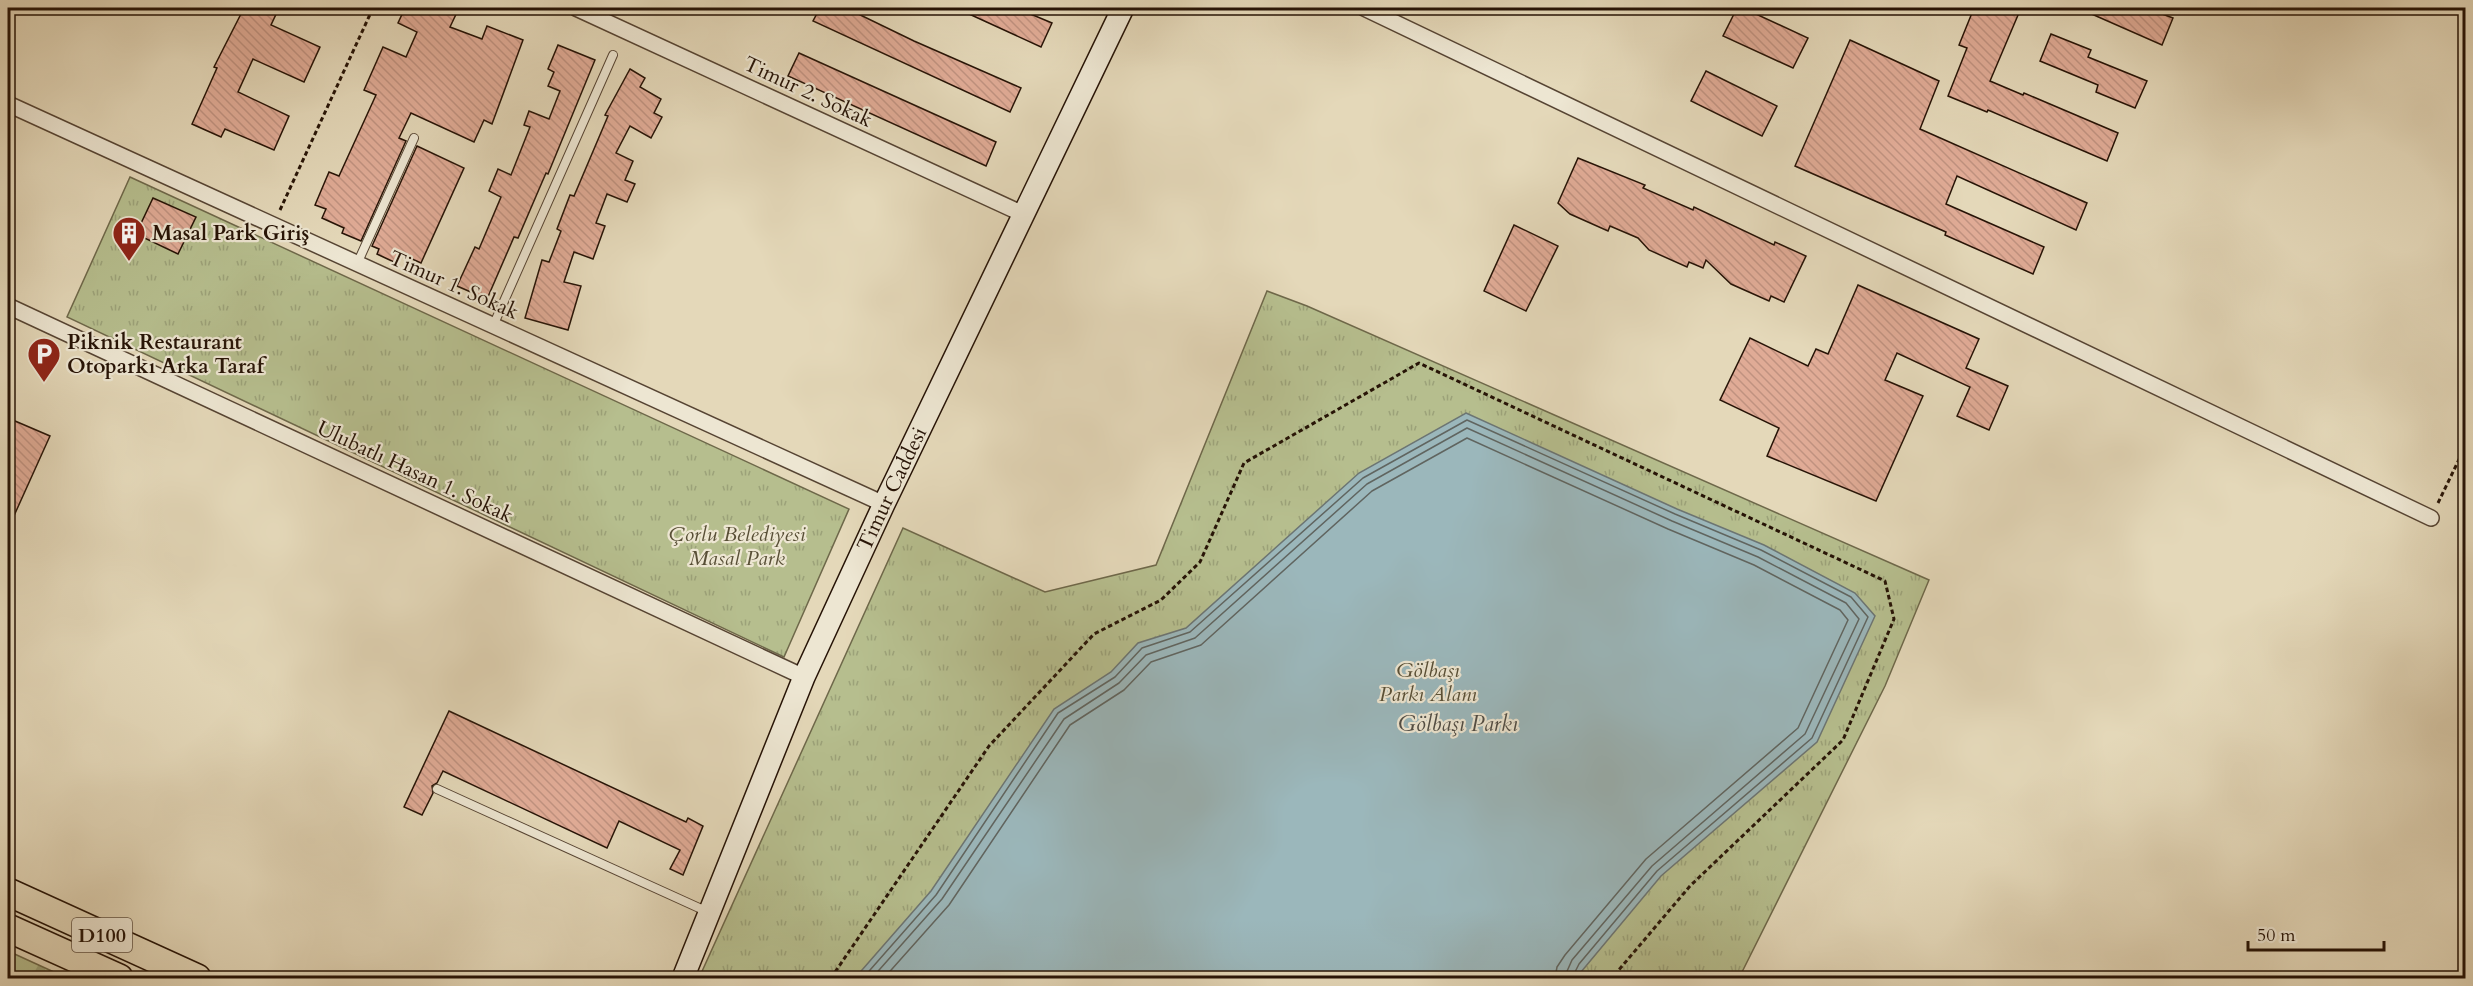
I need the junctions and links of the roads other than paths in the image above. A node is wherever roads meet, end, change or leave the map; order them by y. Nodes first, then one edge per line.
1 (576, 8) edge
2 (1123, 8) edge
3 (1364, 8) edge
4 (613, 55) dead end
5 (8, 104) edge
6 (414, 138) dead end
7 (1023, 214) junction
8 (357, 264) junction
9 (8, 306) edge
10 (493, 326) junction
11 (884, 504) junction
12 (2431, 518) road end
13 (804, 677) junction
14 (437, 789) dead end
15 (8, 892) edge
16 (710, 912) junction
17 (8, 928) edge
18 (119, 978) edge
19 (197, 978) edge
20 (683, 978) edge

1 - 7 street, Timur 2. Sokak
2 - 7 street, Timur Caddesi
3 - 12 street
4 - 10 lane
5 - 8 street, Timur 1. Sokak
6 - 8 lane
7 - 11 street, Timur Caddesi
8 - 10 street, Timur 1. Sokak
9 - 13 street, Ulubatlı Hasan 1. Sokak
10 - 11 street, Timur 1. Sokak
11 - 13 street, Timur Caddesi
13 - 16 street, Timur Caddesi
14 - 16 lane
15 - 19 highway, D100
16 - 20 street, Timur Caddesi
17 - 18 highway, D100

